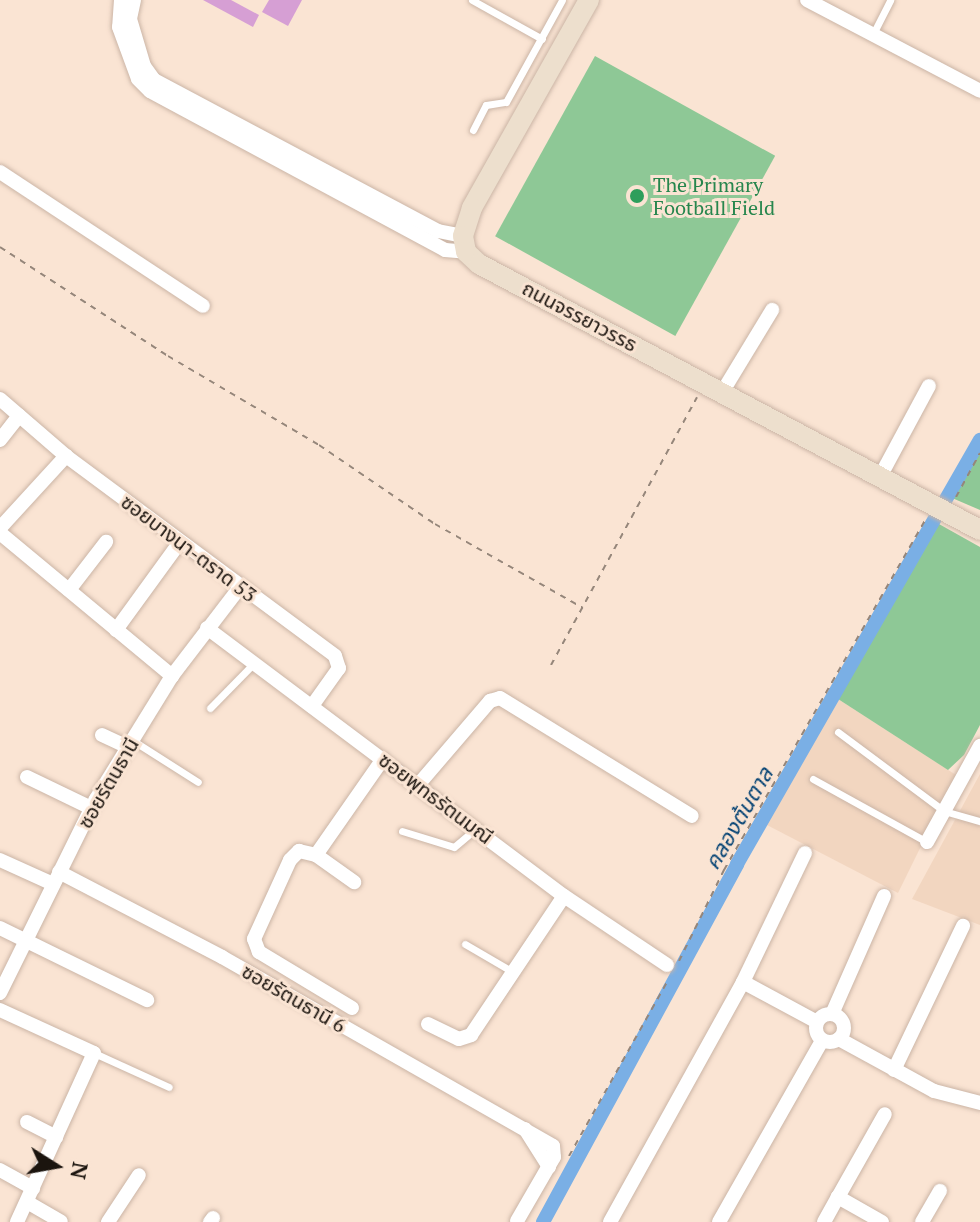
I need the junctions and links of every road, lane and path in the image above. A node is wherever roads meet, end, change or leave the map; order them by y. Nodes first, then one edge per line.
1 (121, 0) edge
2 (134, 0) edge
3 (472, 0) edge
4 (562, 0) edge
5 (589, 0) edge
6 (807, 0) edge
7 (890, 0) edge
8 (873, 34) junction
9 (542, 39) junction
10 (980, 91) edge
11 (473, 130) dead end
12 (273, 151) junction
13 (0, 172) edge
14 (465, 244) junction
15 (0, 247) edge
16 (203, 306) dead end
17 (772, 310) dead end
18 (714, 386) junction
19 (929, 386) dead end
20 (0, 399) edge
21 (19, 416) junction
22 (0, 440) edge
23 (980, 453) edge
24 (66, 456) junction
25 (881, 475) junction
26 (941, 509) junction
27 (980, 530) edge
28 (0, 531) edge
29 (106, 542) dead end
30 (180, 542) junction
31 (240, 587) junction
32 (69, 590) junction
33 (583, 608) junction
34 (207, 628) junction
35 (116, 630) junction
36 (254, 663) junction
37 (551, 665) dead end
38 (172, 676) junction
39 (312, 706) junction
40 (210, 708) dead end
41 (838, 732) dead end
42 (102, 735) dead end
43 (130, 744) junction
44 (980, 746) edge
45 (383, 759) junction
46 (27, 777) dead end
47 (813, 779) dead end
48 (198, 782) dead end
49 (418, 785) junction
50 (91, 808) junction
51 (944, 811) junction
52 (692, 816) dead end
53 (980, 821) edge
54 (476, 828) junction
55 (402, 831) dead end
56 (927, 842) joint
57 (805, 853) dead end
58 (316, 855) junction
59 (0, 860) edge
60 (56, 878) junction
61 (354, 882) dead end
62 (564, 896) junction
63 (884, 896) dead end
64 (963, 926) dead end
65 (0, 928) edge
66 (26, 940) junction
67 (465, 944) dead end
68 (667, 965) dead end
69 (513, 972) junction
70 (743, 982) junction
71 (0, 993) edge
72 (147, 1000) dead end
73 (352, 1008) dead end
74 (0, 1010) edge
75 (832, 1014) junction
76 (817, 1022) junction
77 (428, 1024) dead end
78 (839, 1039) junction
79 (822, 1041) junction
80 (94, 1053) junction
81 (894, 1070) junction
82 (169, 1087) dead end
83 (980, 1103) edge
84 (885, 1114) dead end
85 (27, 1122) dead end
86 (56, 1137) junction
87 (555, 1168) junction
88 (0, 1170) edge
89 (139, 1175) dead end
90 (33, 1188) junction
91 (940, 1191) dead end
92 (838, 1197) junction
93 (27, 1202) junction
94 (517, 1221) edge
95 (17, 1222) edge
96 (61, 1222) edge
97 (108, 1222) edge
98 (610, 1222) edge
99 (719, 1222) edge
100 (824, 1222) edge
101 (882, 1222) edge
102 (922, 1222) edge

1 - 12 street
2 - 12 street
3 - 9 lane
4 - 9 lane
5 - 14 main road
6 - 8 street
7 - 8 lane
8 - 10 street
9 - 11 lane
12 - 14 street
13 - 16 street
14 - 18 main road, ถนนจรรยาวรรธ
15 - 33 path
17 - 18 street
18 - 25 main road, ถนนจรรยาวรรธ
18 - 33 path
19 - 25 street
20 - 21 street, ซอยบางนา-ตราด 53
21 - 22 street
21 - 24 street, ซอยบางนา-ตราด 53
23 - 26 path
24 - 28 street
24 - 30 street, ซอยบางนา-ตราด 53
25 - 26 main road, ถนนจรรยาวรรธ
26 - 27 main road, ถนนจรรยาวรรธ
26 - 87 path
28 - 32 street
29 - 32 street
30 - 31 street, ซอยบางนา-ตราด 53
30 - 35 street
31 - 34 street, ซอยรัตนธานี
31 - 39 street, ซอยบางนา-ตราด 53
32 - 35 street
33 - 37 path
34 - 36 street, ซอยพุทธรัตนมณี
34 - 38 street, ซอยรัตนธานี
35 - 38 street
36 - 39 street, ซอยพุทธรัตนมณี
36 - 40 lane
38 - 43 street, ซอยรัตนธานี
39 - 45 street, ซอยพุทธรัตนมณี
41 - 51 lane
42 - 43 street
43 - 48 lane
43 - 50 street, ซอยรัตนธานี
44 - 51 street
45 - 49 street, ซอยพุทธรัตนมณี
45 - 58 street
46 - 50 street
47 - 56 lane
49 - 52 street
49 - 54 street, ซอยพุทธรัตนมณี
50 - 60 street, ซอยรัตนธานี
51 - 53 lane
51 - 56 street
54 - 55 lane
54 - 62 street, ซอยพุทธรัตนมณี
57 - 70 street
58 - 61 street
58 - 73 street
59 - 60 street, ซอยรัตนธานี 6
60 - 66 street, ซอยรัตนธานี
60 - 87 street, ซอยรัตนธานี 6
62 - 68 street, ซอยพุทธรัตนมณี
62 - 69 street
63 - 75 street
64 - 81 street
65 - 66 street
66 - 71 street, ซอยรัตนธานี
66 - 72 street
67 - 69 lane
69 - 77 street
70 - 76 street
70 - 98 street
74 - 80 street
75 - 76 street
75 - 78 street
76 - 79 street
78 - 79 street
78 - 81 street
79 - 99 street
80 - 82 lane
80 - 86 street
81 - 83 street
84 - 92 street
85 - 86 street
86 - 90 street
87 - 94 street
88 - 90 street
89 - 97 street
90 - 93 street
91 - 102 street
92 - 100 street
92 - 101 street
93 - 95 street
93 - 96 street

